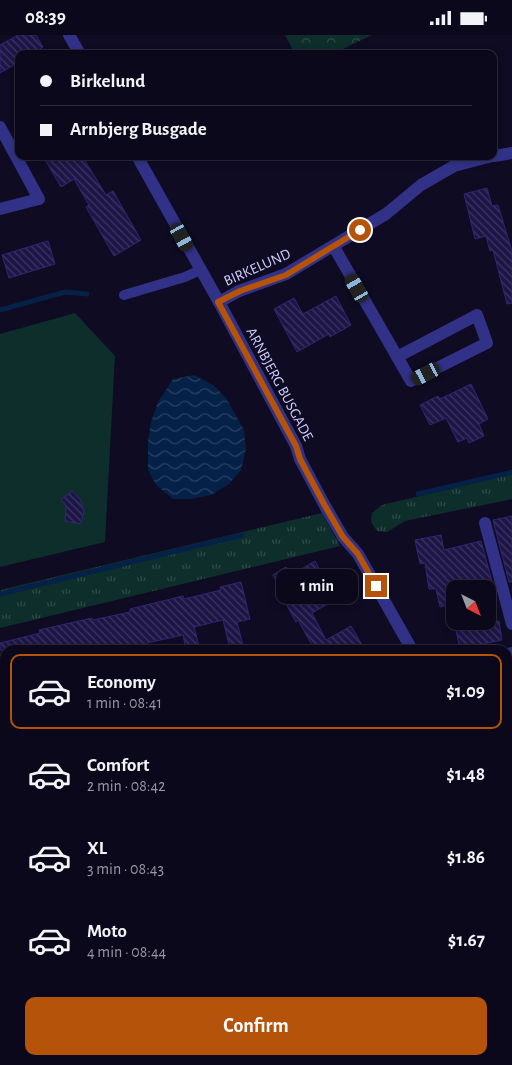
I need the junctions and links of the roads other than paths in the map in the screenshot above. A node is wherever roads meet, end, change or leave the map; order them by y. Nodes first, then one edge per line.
1 (70, 35) edge
2 (78, 50) edge
3 (0, 127) edge
4 (512, 153) edge
5 (15, 154) edge
6 (497, 155) edge
7 (18, 160) edge
8 (139, 160) edge
9 (477, 160) edge
10 (0, 209) edge
11 (334, 247) junction
12 (200, 270) junction
13 (124, 295) dead end
14 (218, 302) junction
15 (397, 357) junction
16 (485, 523) dead end
17 (512, 624) edge
18 (409, 645) edge

1 - 2 street
3 - 5 street
4 - 6 street, BIRKELUND
7 - 10 street
8 - 12 street, ARNBJERG BUSGADE
9 - 11 street, BIRKELUND
11 - 14 street, BIRKELUND
11 - 15 street
12 - 13 lane
12 - 14 street, ARNBJERG BUSGADE
14 - 18 street, ARNBJERG BUSGADE
15 - 15 street
16 - 17 street

